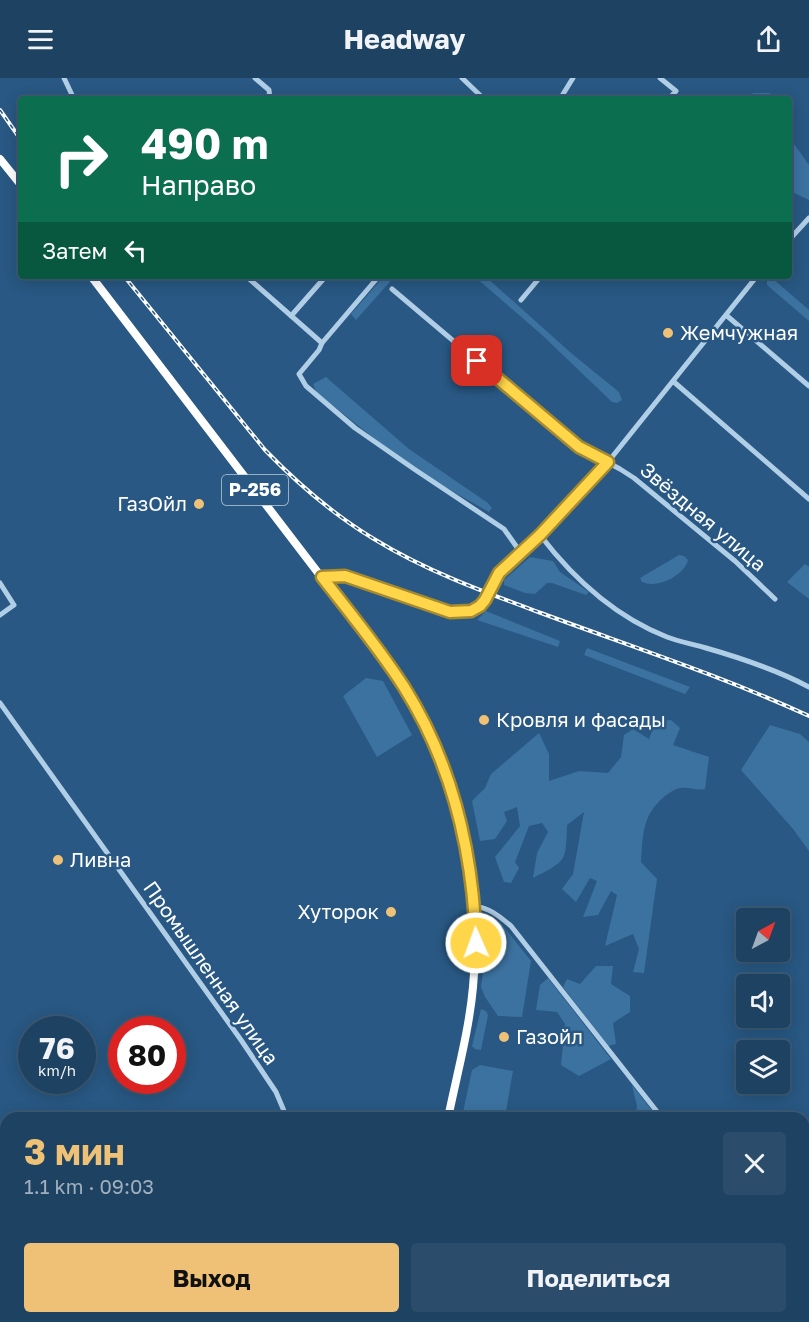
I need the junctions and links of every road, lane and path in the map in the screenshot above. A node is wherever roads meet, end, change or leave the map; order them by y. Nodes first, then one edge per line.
1 (64, 78) edge
2 (255, 78) edge
3 (462, 78) edge
4 (573, 78) edge
5 (660, 78) edge
6 (73, 96) edge
7 (270, 96) edge
8 (481, 96) edge
9 (562, 96) edge
10 (672, 96) edge
11 (0, 159) edge
12 (18, 181) edge
13 (809, 218) edge
14 (792, 237) edge
15 (93, 279) edge
16 (249, 279) edge
17 (323, 279) edge
18 (376, 279) edge
19 (538, 279) edge
20 (753, 279) edge
21 (392, 289) dead end
22 (521, 300) dead end
23 (726, 315) junction
24 (291, 316) junction
25 (322, 343) junction
26 (674, 382) junction
27 (809, 386) edge
28 (608, 462) junction
29 (809, 499) edge
30 (540, 535) junction
31 (521, 553) junction
32 (322, 577) junction
33 (0, 583) edge
34 (775, 599) dead end
35 (0, 615) edge
36 (809, 687) edge
37 (0, 703) edge
38 (474, 906) junction
39 (284, 1112) edge
40 (449, 1112) edge
41 (657, 1112) edge

1 - 6 street
2 - 7 street
3 - 8 street
4 - 9 street
5 - 10 street
11 - 12 highway
13 - 14 street
15 - 32 highway, Р-256
16 - 24 street
17 - 24 street
18 - 25 street
19 - 22 street
20 - 23 street
21 - 28 street, Звёздная улица
23 - 26 street
23 - 27 street
24 - 25 street
25 - 31 street
26 - 28 street
26 - 29 street
28 - 30 street
28 - 34 street, Звёздная улица
30 - 31 street
30 - 36 street
31 - 32 street
32 - 38 highway, Р-256
33 - 35 street
37 - 39 street, Промышленная улица
38 - 40 highway, Р-256
38 - 41 street

